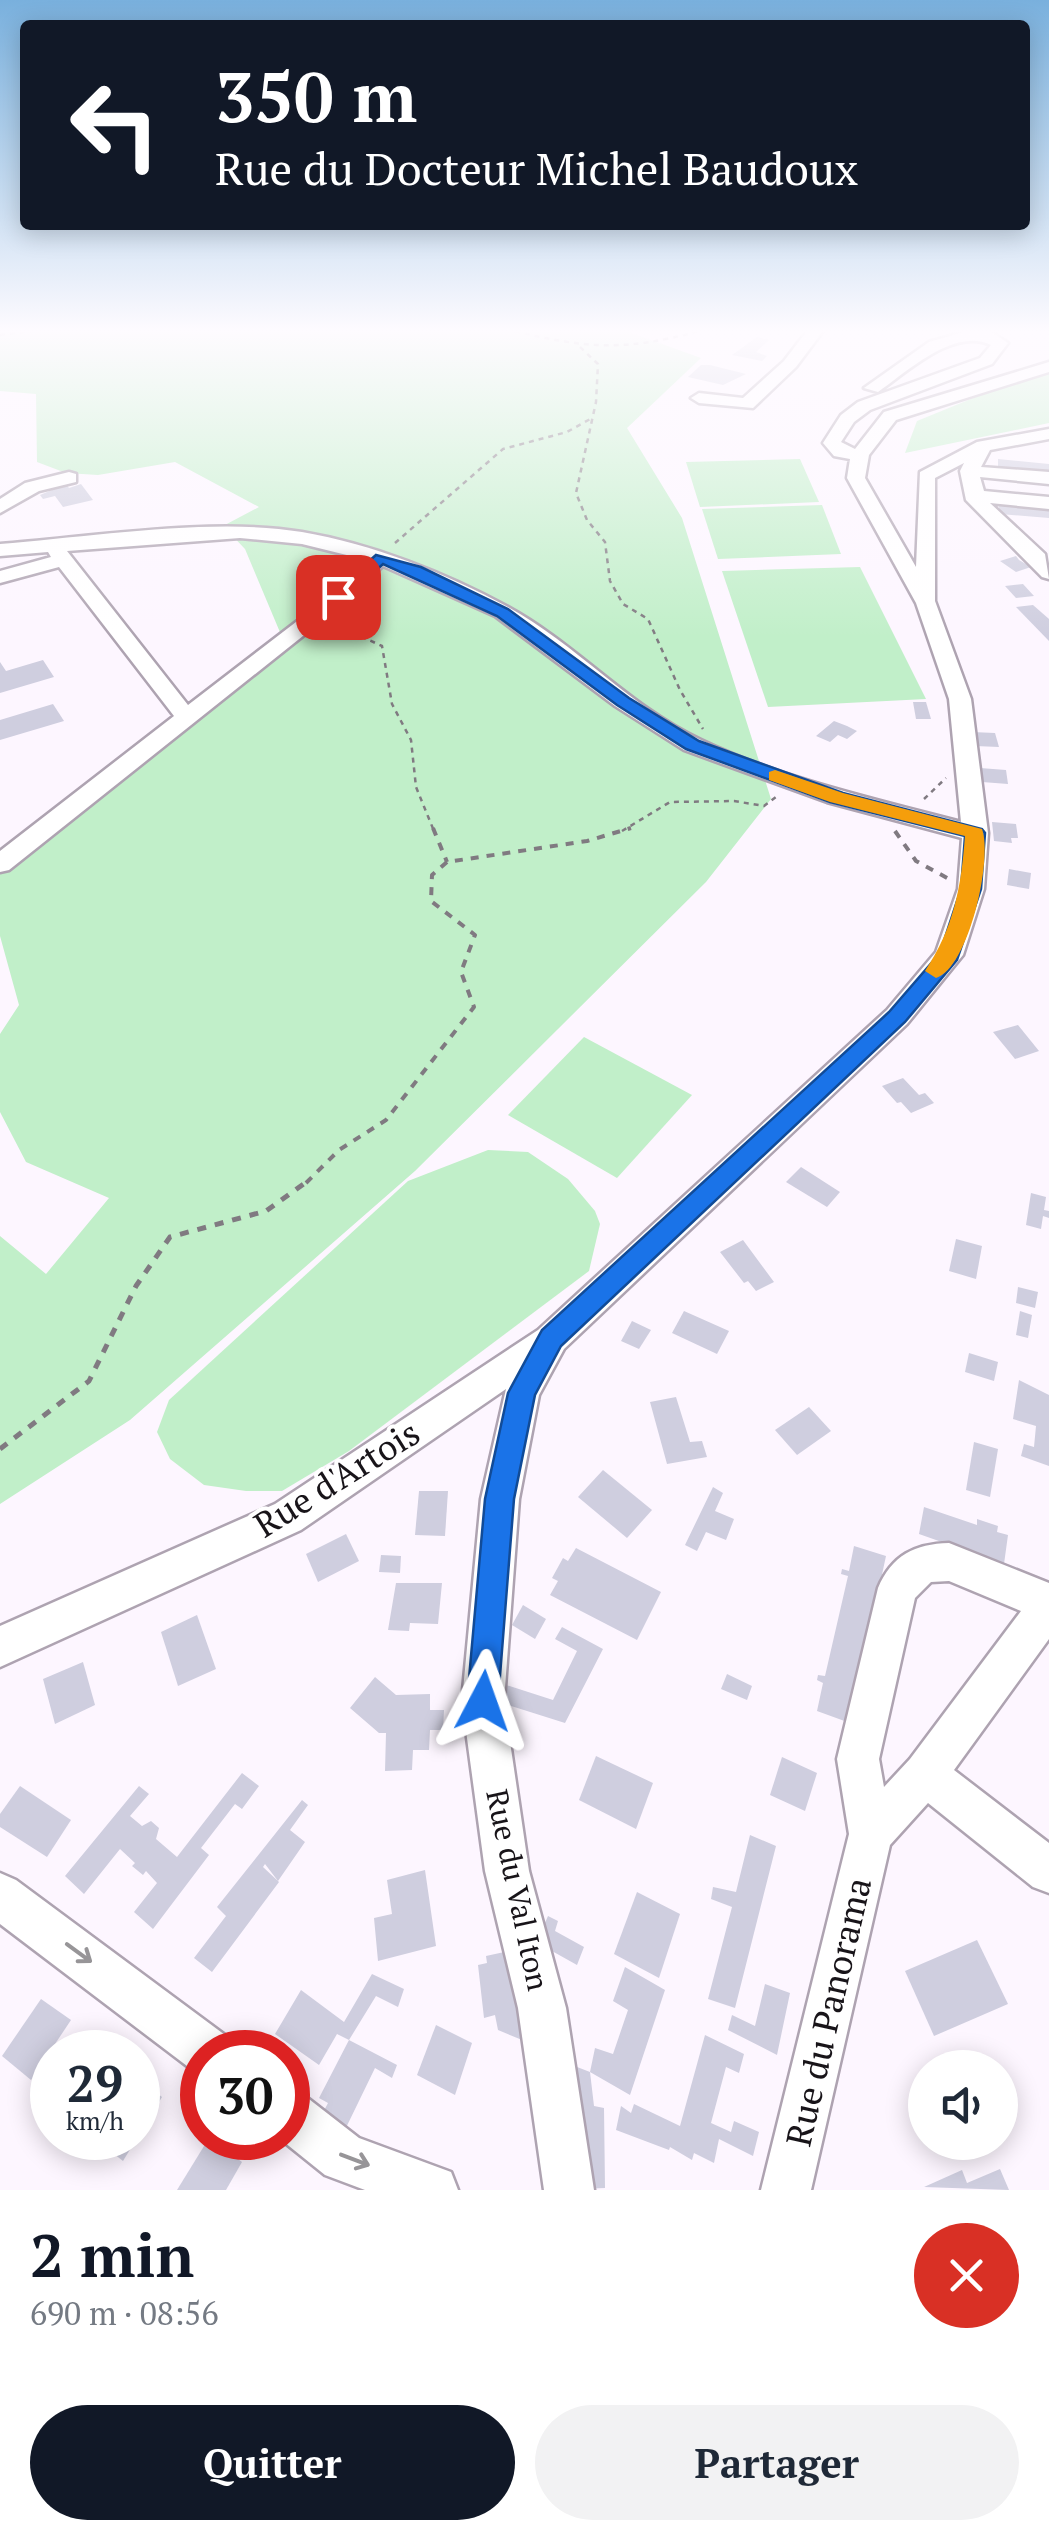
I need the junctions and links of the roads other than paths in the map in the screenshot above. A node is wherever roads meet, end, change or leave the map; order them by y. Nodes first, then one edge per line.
1 (838, 433) edge
2 (877, 433) edge
3 (1049, 434) edge
4 (983, 446) junction
5 (860, 455) junction
6 (969, 471) junction
7 (69, 478) dead end
8 (1049, 478) edge
9 (973, 496) junction
10 (1049, 503) edge
11 (0, 507) edge
12 (0, 550) edge
13 (58, 553) junction
14 (381, 558) junction
15 (1049, 573) edge
16 (0, 577) edge
17 (926, 603) junction
18 (185, 716) junction
19 (975, 833) junction
20 (0, 864) edge
21 (552, 1338) junction
22 (469, 1396) junction
23 (515, 1423) junction
24 (1046, 1615) edge
25 (0, 1647) edge
26 (924, 1774) junction
27 (870, 1834) junction
28 (1049, 1872) edge
29 (0, 1897) edge
30 (180, 2031) edge
31 (310, 2131) edge
32 (433, 2190) edge
33 (569, 2190) edge
34 (786, 2190) edge

1 - 5 street
2 - 5 street
3 - 4 street
4 - 6 street
4 - 17 street
5 - 17 street, Rue du Val Iton
6 - 8 street
6 - 9 street
7 - 11 street
9 - 10 street
9 - 15 street
12 - 13 street
13 - 14 street
13 - 16 street
13 - 18 street
14 - 18 street
14 - 19 street
17 - 19 street, Rue du Val Iton
18 - 20 street
19 - 21 street, Rue du Val Iton
21 - 22 street, Rue d'Artois
21 - 23 street, Rue du Val Iton
22 - 23 street
22 - 25 street, Rue d'Artois
23 - 33 street, Rue du Val Iton
24 - 26 street, Rue du Panorama
24 - 27 street, Rue du Panorama
26 - 27 street, Rue du Panorama
26 - 28 street
27 - 34 street, Rue du Panorama
29 -> 30 street
31 -> 32 street

